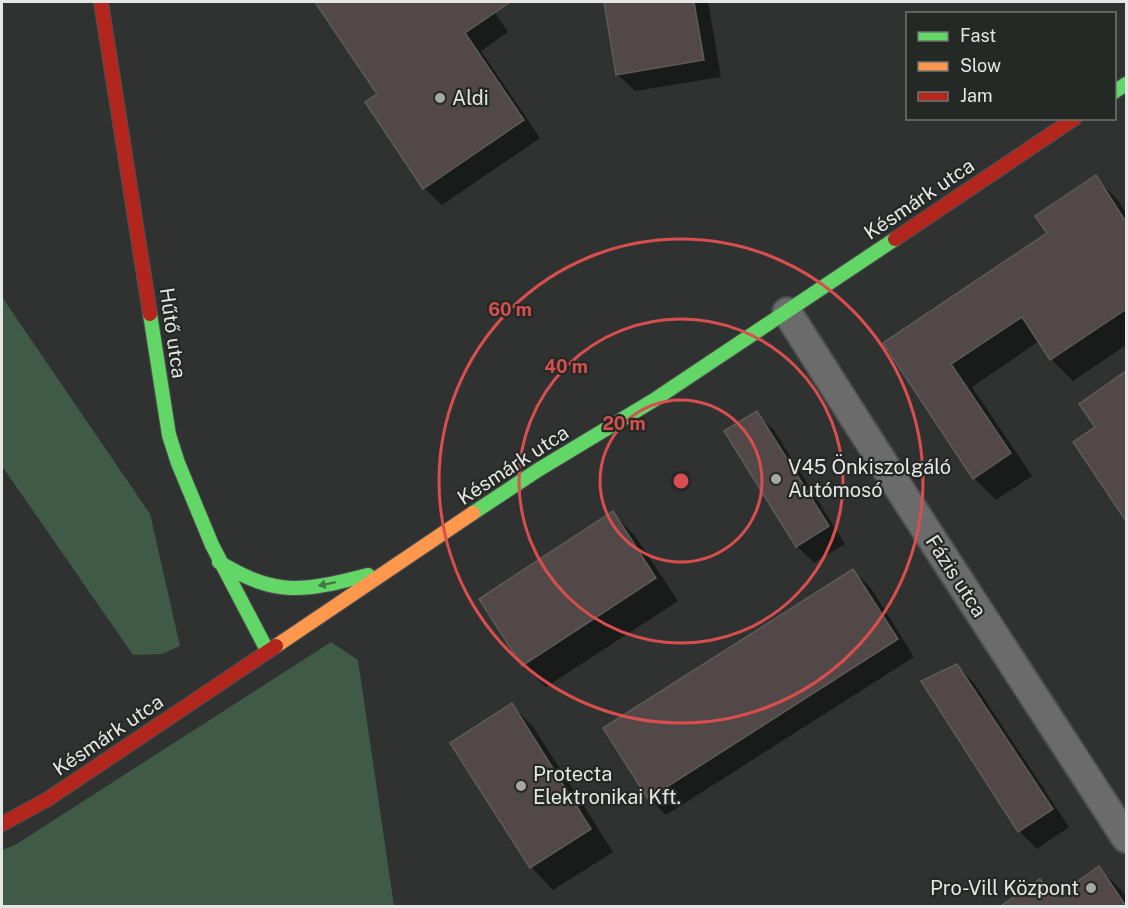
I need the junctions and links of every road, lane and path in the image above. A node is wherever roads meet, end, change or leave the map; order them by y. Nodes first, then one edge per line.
1 (100, 2) edge
2 (1072, 120) edge
3 (787, 312) junction
4 (219, 562) junction
5 (384, 572) junction
6 (267, 650) junction
7 (2, 824) edge
8 (1126, 838) edge

1 - 4 street, Hűtő utca
2 - 3 street, Késmárk utca
3 - 5 street, Késmárk utca
3 - 8 street, Fázis utca
5 -> 4 street
4 - 6 street, Hűtő utca
5 - 6 street, Késmárk utca
6 - 7 street, Késmárk utca

